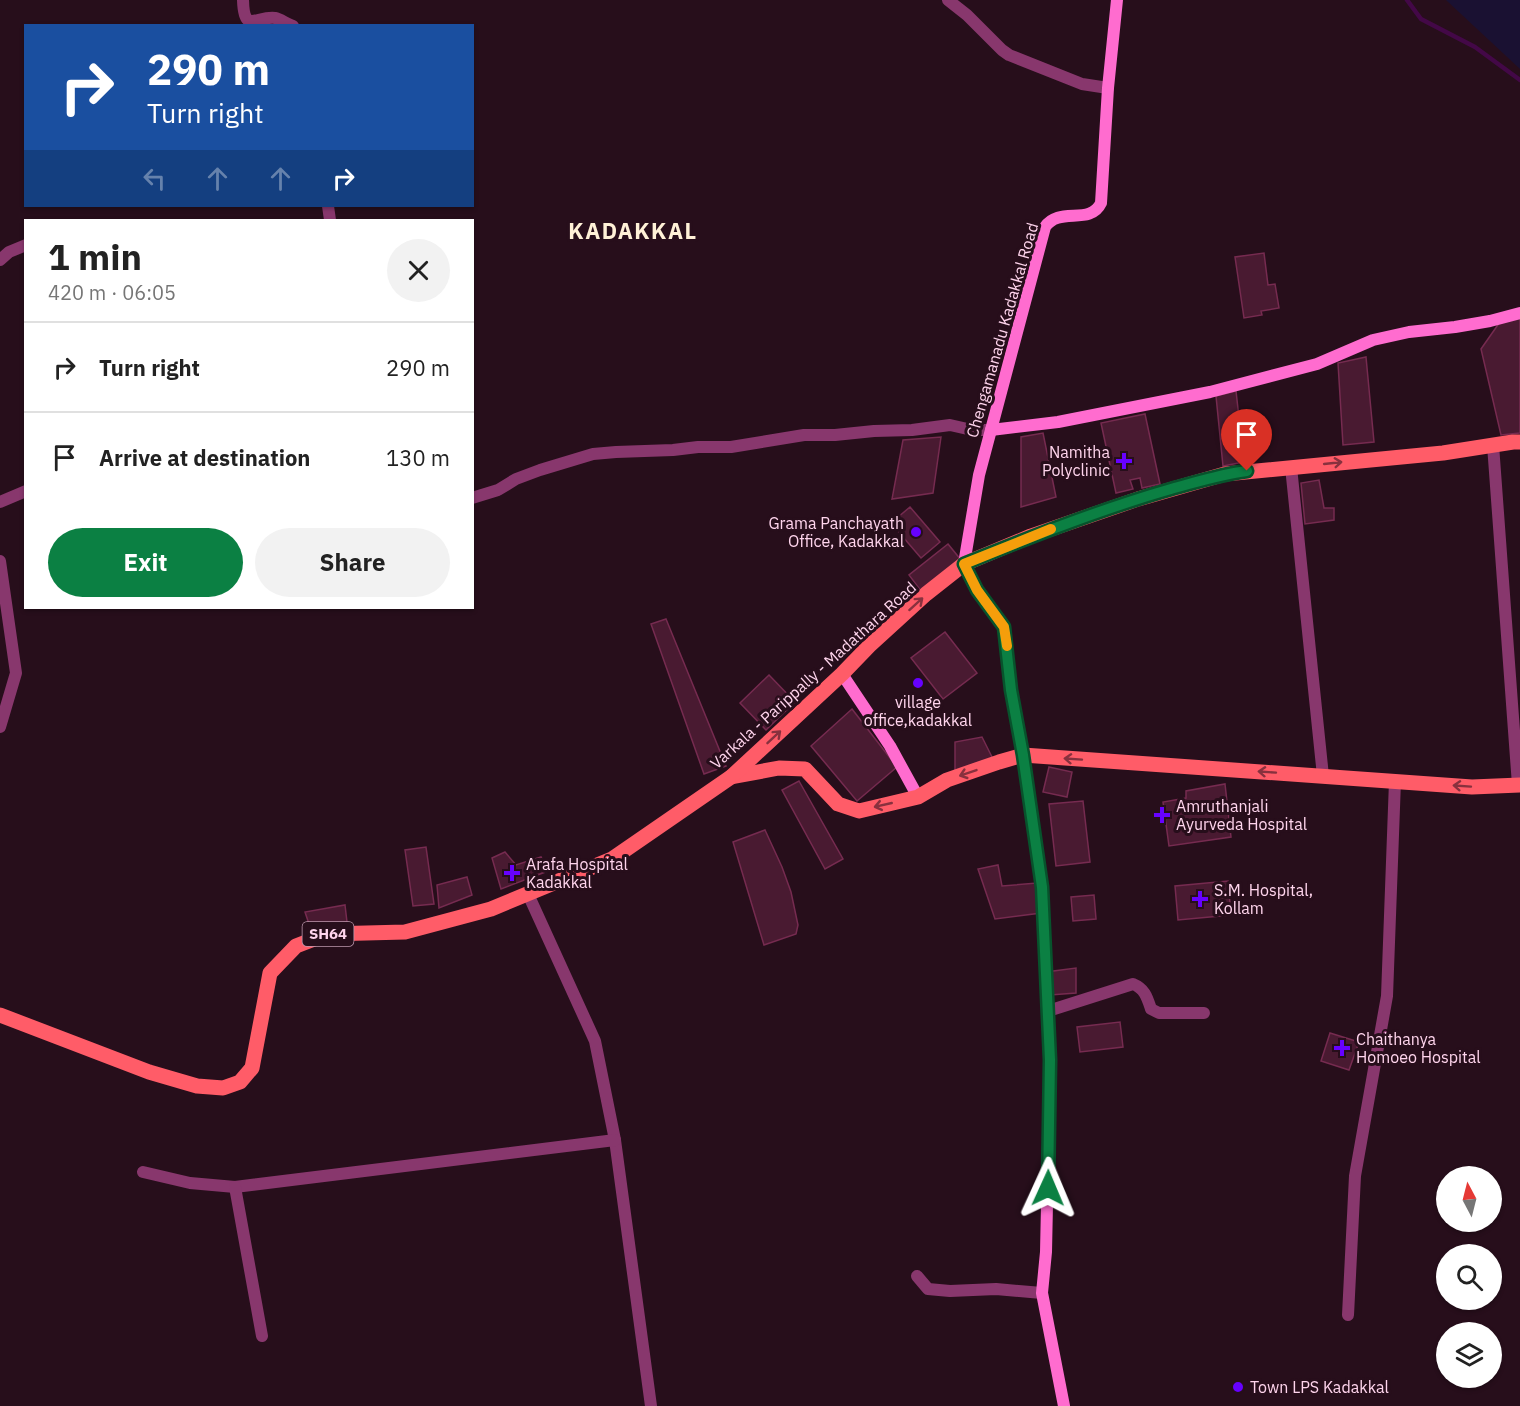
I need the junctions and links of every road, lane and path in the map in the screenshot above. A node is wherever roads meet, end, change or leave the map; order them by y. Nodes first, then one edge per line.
1 (243, 0) edge
2 (948, 0) edge
3 (1117, 0) edge
4 (289, 24) edge
5 (1108, 88) junction
6 (24, 245) edge
7 (0, 260) edge
8 (1520, 313) edge
9 (991, 430) junction
10 (1520, 442) edge
11 (1493, 445) junction
12 (1291, 467) junction
13 (24, 492) edge
14 (474, 497) edge
15 (0, 502) edge
16 (0, 561) edge
17 (964, 564) junction
18 (842, 674) junction
19 (0, 727) edge
20 (1023, 755) junction
21 (1323, 776) junction
22 (731, 777) junction
23 (1395, 781) junction
24 (1519, 785) edge
25 (918, 797) junction
26 (528, 894) junction
27 (1048, 1011) junction
28 (1204, 1013) dead end
29 (0, 1015) edge
30 (615, 1140) junction
31 (143, 1172) dead end
32 (235, 1187) junction
33 (917, 1276) dead end
34 (1042, 1293) junction
35 (1348, 1316) dead end
36 (261, 1336) dead end
37 (651, 1406) edge
38 (1063, 1406) edge

1 - 4 street
2 - 5 street
3 - 5 street, Chengamanadu Kadakkal Road
5 - 9 street, Chengamanadu Kadakkal Road
6 - 7 street
8 - 9 street
9 - 14 street
9 - 17 street, Chengamanadu Kadakkal Road
10 - 11 main road, Varkala - Parippally - Madathara Road / SH64
12 -> 11 main road, Varkala - Parippally - Madathara Road / SH64
11 - 24 street
12 - 17 main road, Varkala - Parippally - Madathara Road / SH64
12 - 21 street
13 - 15 street
16 - 19 street
18 -> 17 main road, Varkala - Parippally - Madathara Road / SH64
17 - 20 street
22 -> 18 main road, Varkala - Parippally - Madathara Road / SH64
18 - 25 street
21 -> 20 main road
20 -> 25 main road
20 - 27 street
21 - 23 main road
25 -> 22 main road
22 - 26 main road, Varkala - Parippally - Madathara Road / SH64
24 -> 23 main road
23 - 35 street
26 - 29 main road, Varkala - Parippally - Madathara Road / SH64
26 - 30 street
27 - 28 street
27 - 34 street
30 - 32 street
30 - 37 street
31 - 32 street
32 - 36 street
33 - 34 street
34 - 38 street

